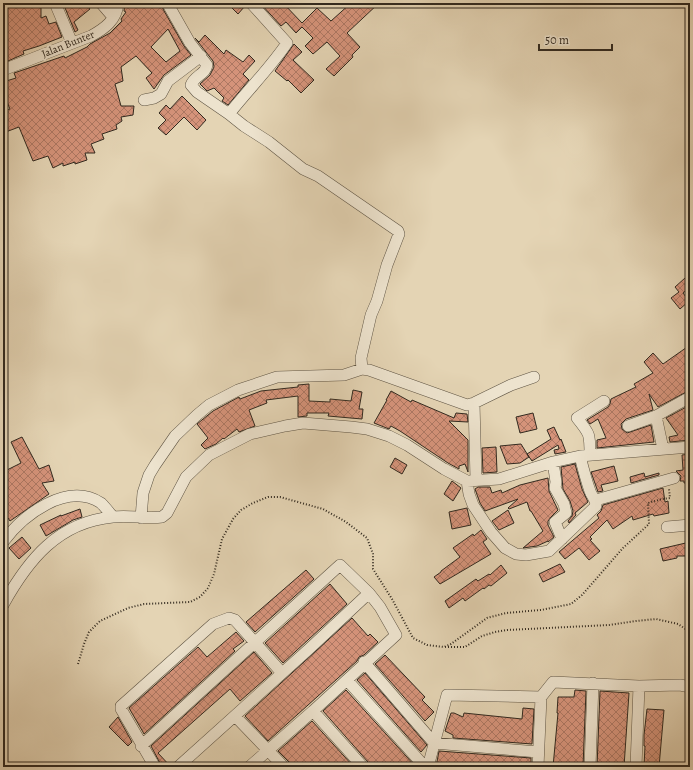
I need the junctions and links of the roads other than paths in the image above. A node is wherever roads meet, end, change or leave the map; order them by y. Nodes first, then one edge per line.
1 (55, 3) edge
2 (101, 3) edge
3 (118, 3) edge
4 (251, 3) edge
5 (169, 6) dead end
6 (113, 17) junction
7 (72, 43) junction
8 (201, 56) junction
9 (3, 70) edge
10 (144, 100) dead end
11 (229, 114) junction
12 (362, 369) junction
13 (534, 377) dead end
14 (690, 397) edge
15 (604, 401) dead end
16 (474, 403) junction
17 (656, 416) junction
18 (628, 426) dead end
19 (690, 447) edge
20 (663, 449) junction
21 (585, 456) junction
22 (553, 462) junction
23 (671, 479) road end
24 (472, 480) junction
25 (596, 500) junction
26 (113, 517) junction
27 (141, 518) junction
28 (690, 525) edge
29 (666, 527) dead end
30 (562, 539) junction
31 (3, 542) edge
32 (369, 593) junction
33 (3, 604) edge
34 (256, 642) junction
35 (364, 662) junction
36 (282, 673) junction
37 (347, 680) junction
38 (593, 683) junction
39 (639, 686) junction
40 (690, 687) edge
41 (541, 697) junction
42 (313, 711) junction
43 (235, 716) junction
44 (434, 743) junction
45 (141, 746) junction
46 (268, 750) junction
47 (538, 752) junction
48 (155, 767) edge
49 (179, 767) edge
50 (249, 767) edge
51 (284, 767) edge
52 (363, 767) edge
53 (427, 767) edge
54 (538, 767) edge
55 (590, 767) edge
56 (636, 767) edge

1 - 7 street
2 - 6 street
3 - 6 street, Jalan Bunter
4 - 11 street
5 - 8 street
6 - 7 street, Jalan Bunter
7 - 9 street, Jalan Bunter
8 - 10 street
8 - 11 street
11 - 12 street
12 - 16 street
12 - 27 street
13 - 16 street
14 - 17 street
15 - 21 street
16 - 24 street
17 - 18 street
17 - 20 street
19 - 20 street
20 - 21 street
21 - 22 street
21 - 25 street
22 - 24 street
22 - 30 street
23 - 25 street
24 - 27 street
24 - 30 street
25 - 30 street
26 - 27 street
26 - 31 street
26 - 33 street
28 - 29 street
32 - 34 street
32 - 35 street
32 - 36 street
34 - 36 street
34 - 45 street
34 - 45 street
35 - 37 street
35 - 44 street
36 - 43 street
37 - 42 street
37 - 53 street
38 - 39 street
38 - 41 street
38 - 55 street
39 - 40 street
39 - 56 street
41 - 44 street
41 - 47 street
42 - 46 street
42 - 52 street
43 - 46 street
43 - 49 street
44 - 47 street
44 - 53 street
45 - 48 street
46 - 50 street
46 - 51 street
47 - 54 street

